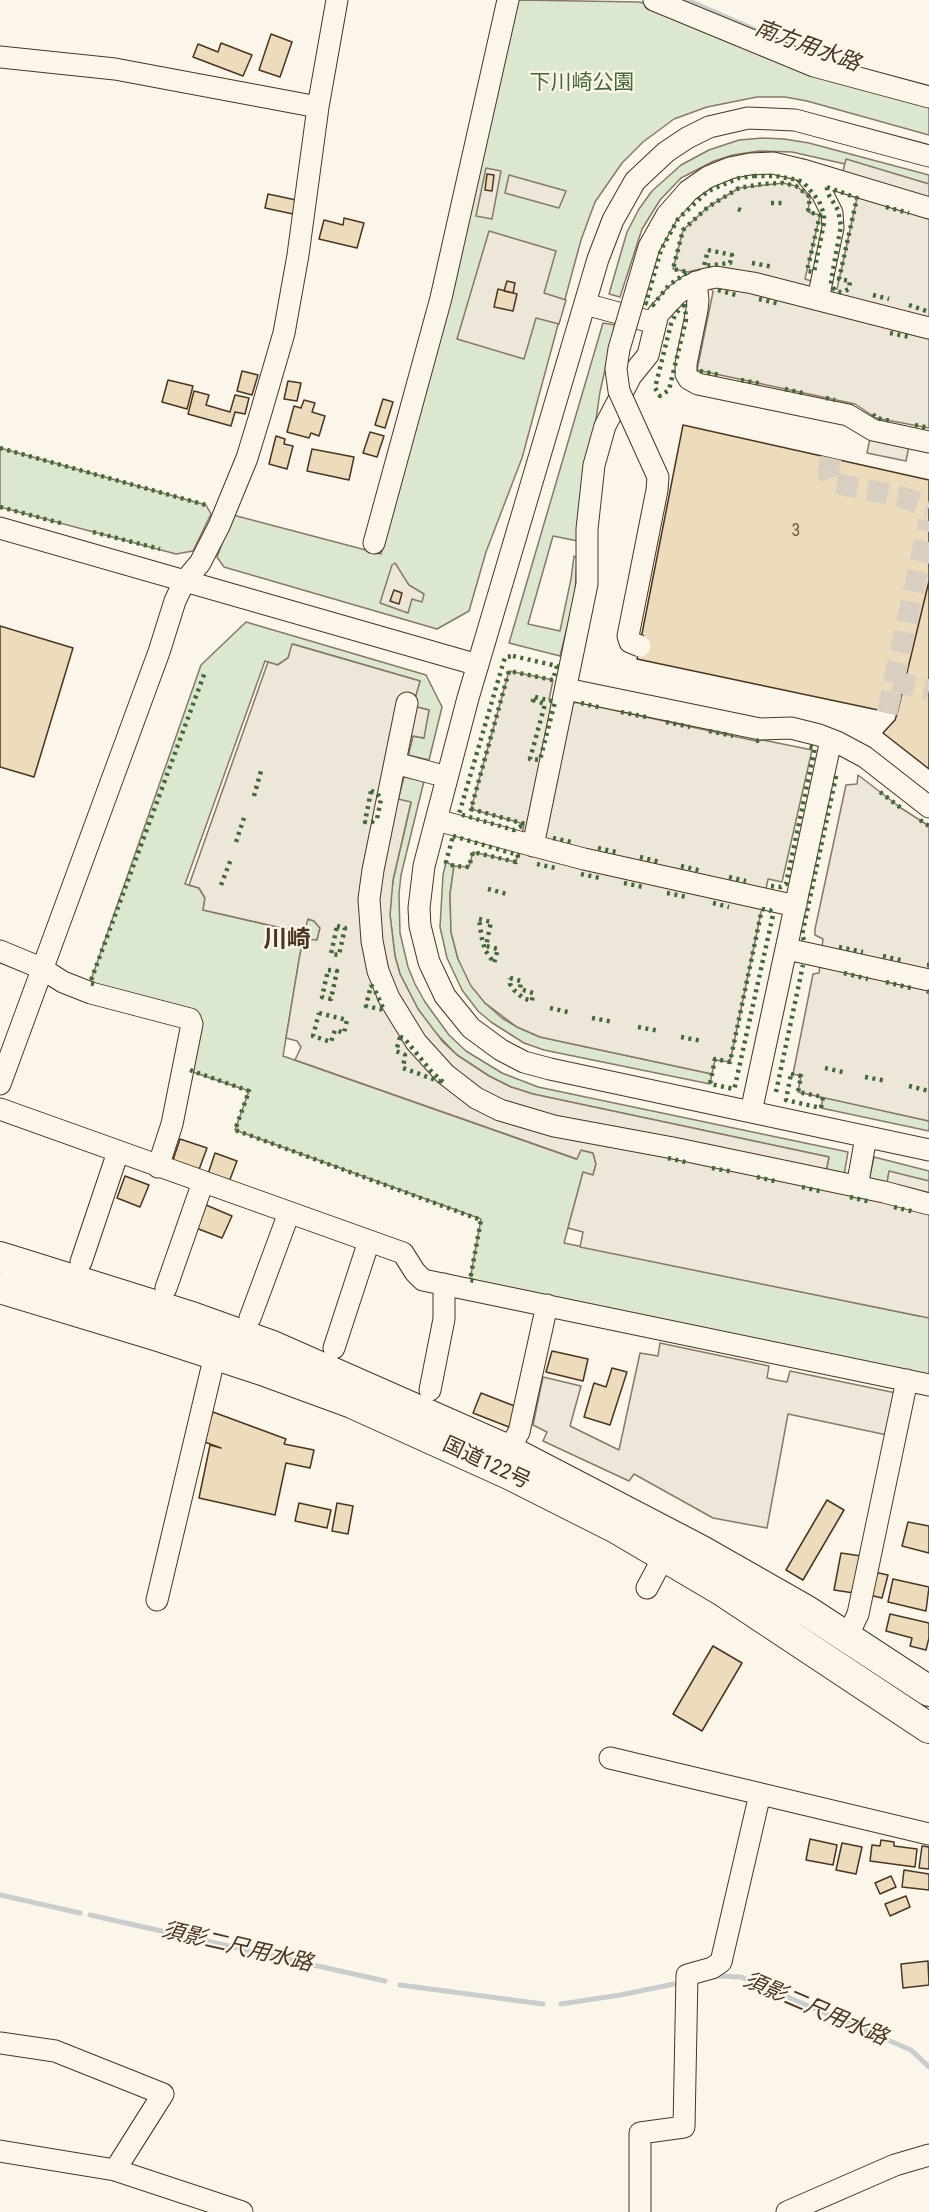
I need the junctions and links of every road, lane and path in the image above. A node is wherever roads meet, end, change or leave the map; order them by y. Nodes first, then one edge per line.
1 (337, 0) edge
2 (508, 0) edge
3 (654, 0) edge
4 (0, 57) edge
5 (929, 97) edge
6 (318, 107) junction
7 (929, 156) edge
8 (802, 170) junction
9 (929, 208) edge
10 (696, 282) junction
11 (818, 299) junction
12 (585, 304) junction
13 (655, 323) junction
14 (929, 328) edge
15 (929, 442) edge
16 (0, 528) edge
17 (374, 543) dead end
18 (184, 582) junction
19 (640, 646) dead end
20 (478, 666) junction
21 (566, 689) junction
22 (407, 703) dead end
23 (831, 740) junction
24 (395, 763) junction
25 (447, 777) junction
26 (929, 807) edge
27 (435, 820) junction
28 (533, 846) junction
29 (796, 906) junction
30 (787, 949) junction
31 (0, 951) edge
32 (41, 968) junction
33 (929, 980) edge
34 (1, 1077) edge
35 (0, 1109) edge
36 (751, 1112) junction
37 (866, 1137) junction
38 (929, 1150) edge
39 (118, 1152) junction
40 (158, 1167) junction
41 (203, 1182) junction
42 (857, 1187) junction
43 (929, 1204) edge
44 (290, 1213) junction
45 (369, 1241) junction
46 (0, 1257) edge
47 (81, 1262) dead end
48 (444, 1284) junction
49 (0, 1288) edge
50 (166, 1288) dead end
51 (547, 1305) junction
52 (249, 1318) dead end
53 (334, 1348) dead end
54 (215, 1355) junction
55 (907, 1380) junction
56 (929, 1385) edge
57 (430, 1390) dead end
58 (508, 1450) junction
59 (664, 1556) junction
60 (647, 1588) dead end
61 (157, 1600) dead end
62 (848, 1637) junction
63 (929, 1690) edge
64 (929, 1728) edge
65 (610, 1758) dead end
66 (760, 1794) junction
67 (929, 1834) edge
68 (0, 2043) edge
69 (0, 2151) edge
70 (929, 2155) edge
71 (115, 2170) junction
72 (242, 2212) edge
73 (640, 2212) edge
74 (787, 2212) edge

1 - 6 street
2 - 17 street
3 - 5 street
4 - 6 street
6 - 18 street
7 - 12 street
8 - 9 street
8 - 11 street
8 - 19 street, bridge
10 - 11 street
10 - 13 street
10 - 15 street
11 - 14 street
12 - 13 street
12 - 20 street
13 - 21 street
16 - 18 street
18 - 20 street
18 - 32 street
20 - 25 street
21 - 23 street
21 - 28 street
22 - 24 street
23 - 26 street
23 - 29 street
24 - 25 street
24 - 42 street
25 - 27 street
27 - 28 street
27 - 36 street
28 - 29 street
29 - 30 street
30 - 33 street
30 - 36 street
31 - 32 street
32 - 34 street
32 - 40 street
35 - 39 street
36 - 37 street
37 - 38 street
37 - 42 street
39 - 40 street
39 - 47 street
40 - 41 street
41 - 44 street
41 - 50 street
42 - 43 street
44 - 45 street
44 - 52 street
45 - 48 street
45 - 53 street
46 - 58 highway, 国道122号
48 - 51 street
48 - 57 street
49 - 54 highway, 国道122号
51 - 55 street
51 - 58 street
54 - 59 highway, 国道122号
54 - 61 street
55 - 56 street
55 - 62 street
58 - 62 highway, 国道122号
59 - 60 street
59 - 64 highway, 国道122号
62 - 63 highway, 国道122号
65 - 66 street
66 - 67 street
66 - 73 street
68 - 71 street
69 - 71 street
70 - 74 street
71 - 72 street

